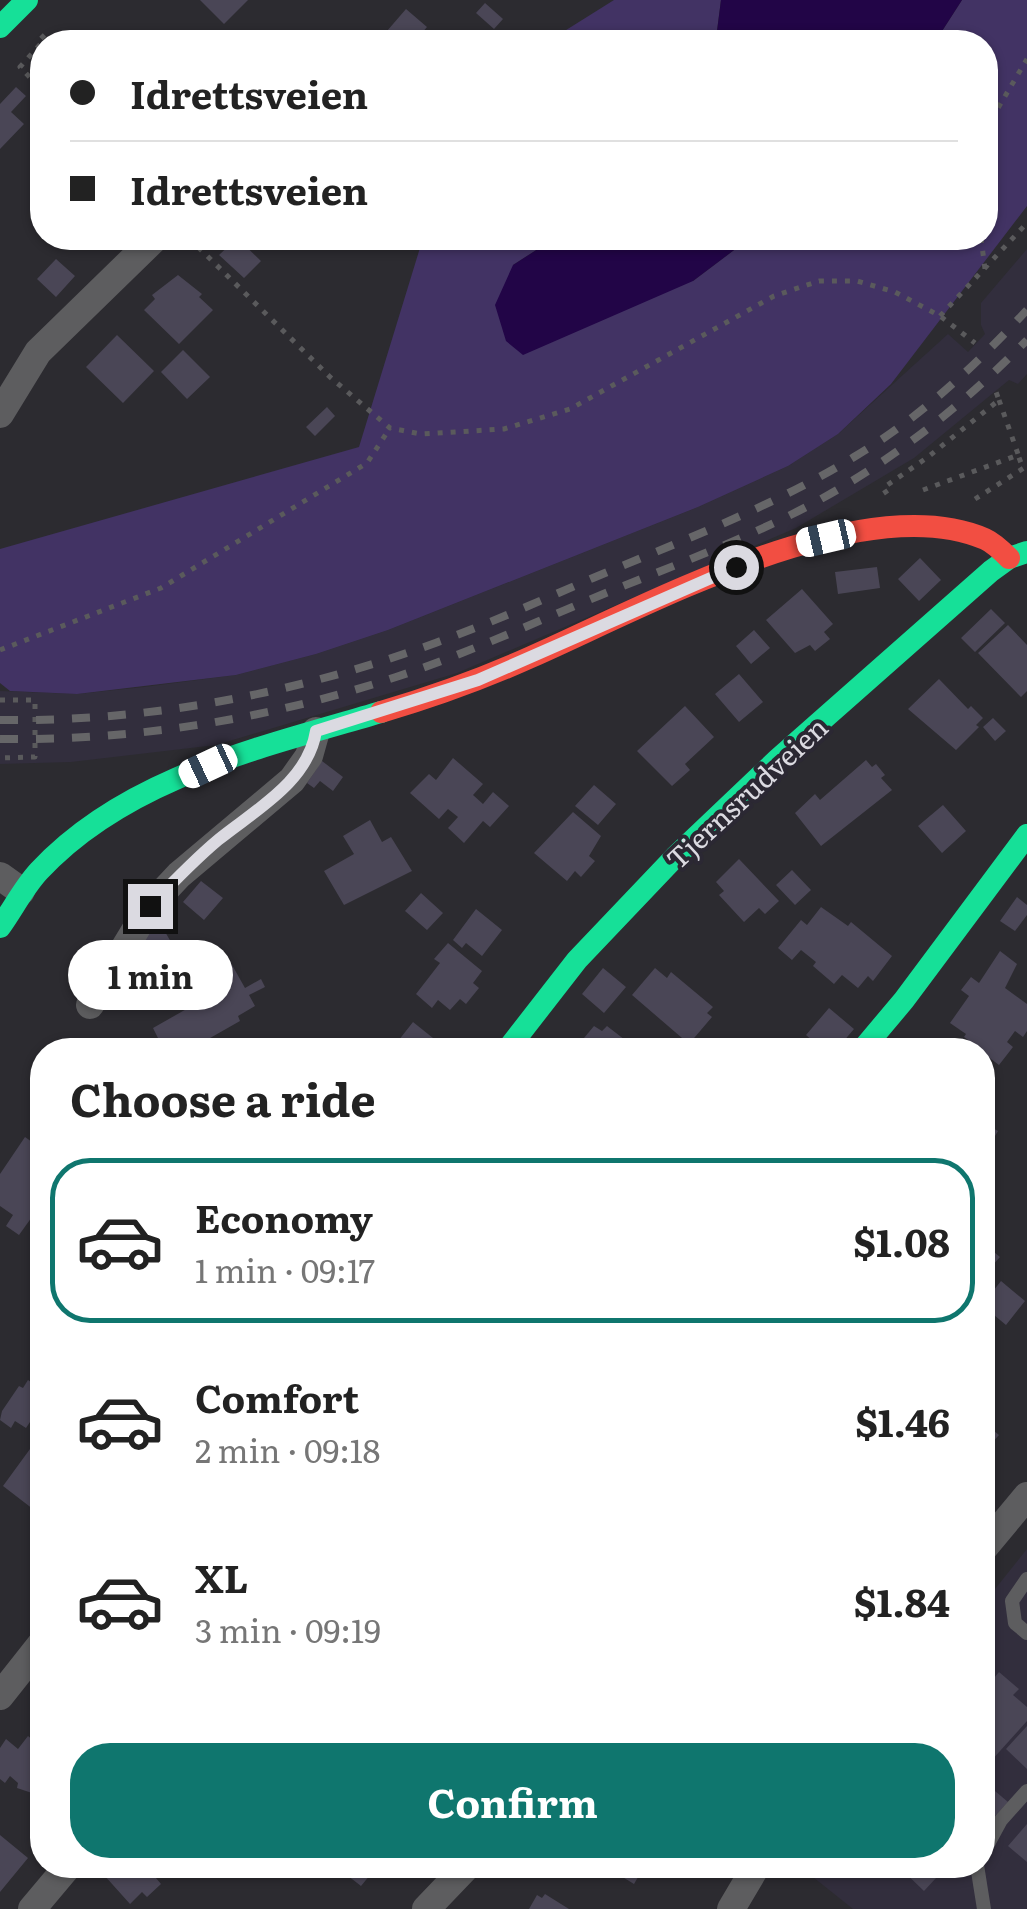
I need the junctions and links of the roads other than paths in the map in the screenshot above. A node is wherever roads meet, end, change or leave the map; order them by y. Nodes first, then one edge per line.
1 (27, 0) edge
2 (0, 27) edge
3 (143, 250) edge
4 (0, 414) edge
5 (1018, 555) edge
6 (316, 731) junction
7 (1027, 835) edge
8 (11, 884) edge
9 (0, 927) edge
10 (90, 1005) dead end
11 (516, 1038) edge
12 (872, 1038) edge
13 (1027, 1496) edge
14 (995, 1534) edge
15 (1027, 1579) edge
16 (1027, 1633) edge
17 (30, 1658) edge
18 (0, 1696) edge
19 (1027, 1791) edge
20 (995, 1831) edge
21 (59, 1878) edge
22 (456, 1878) edge
23 (749, 1878) edge
24 (979, 1878) edge
25 (32, 1909) edge
26 (426, 1909) edge
27 (731, 1909) edge
28 (984, 1909) edge

1 - 2 street
3 - 4 street
5 - 6 street
5 - 11 street, Tjernsrudveien
6 - 8 street
6 - 10 street
7 - 12 street
8 - 9 street
13 - 14 street
15 - 16 lane
17 - 18 street
19 - 20 lane
21 - 25 street
22 - 26 street
23 - 27 street
24 - 28 lane

